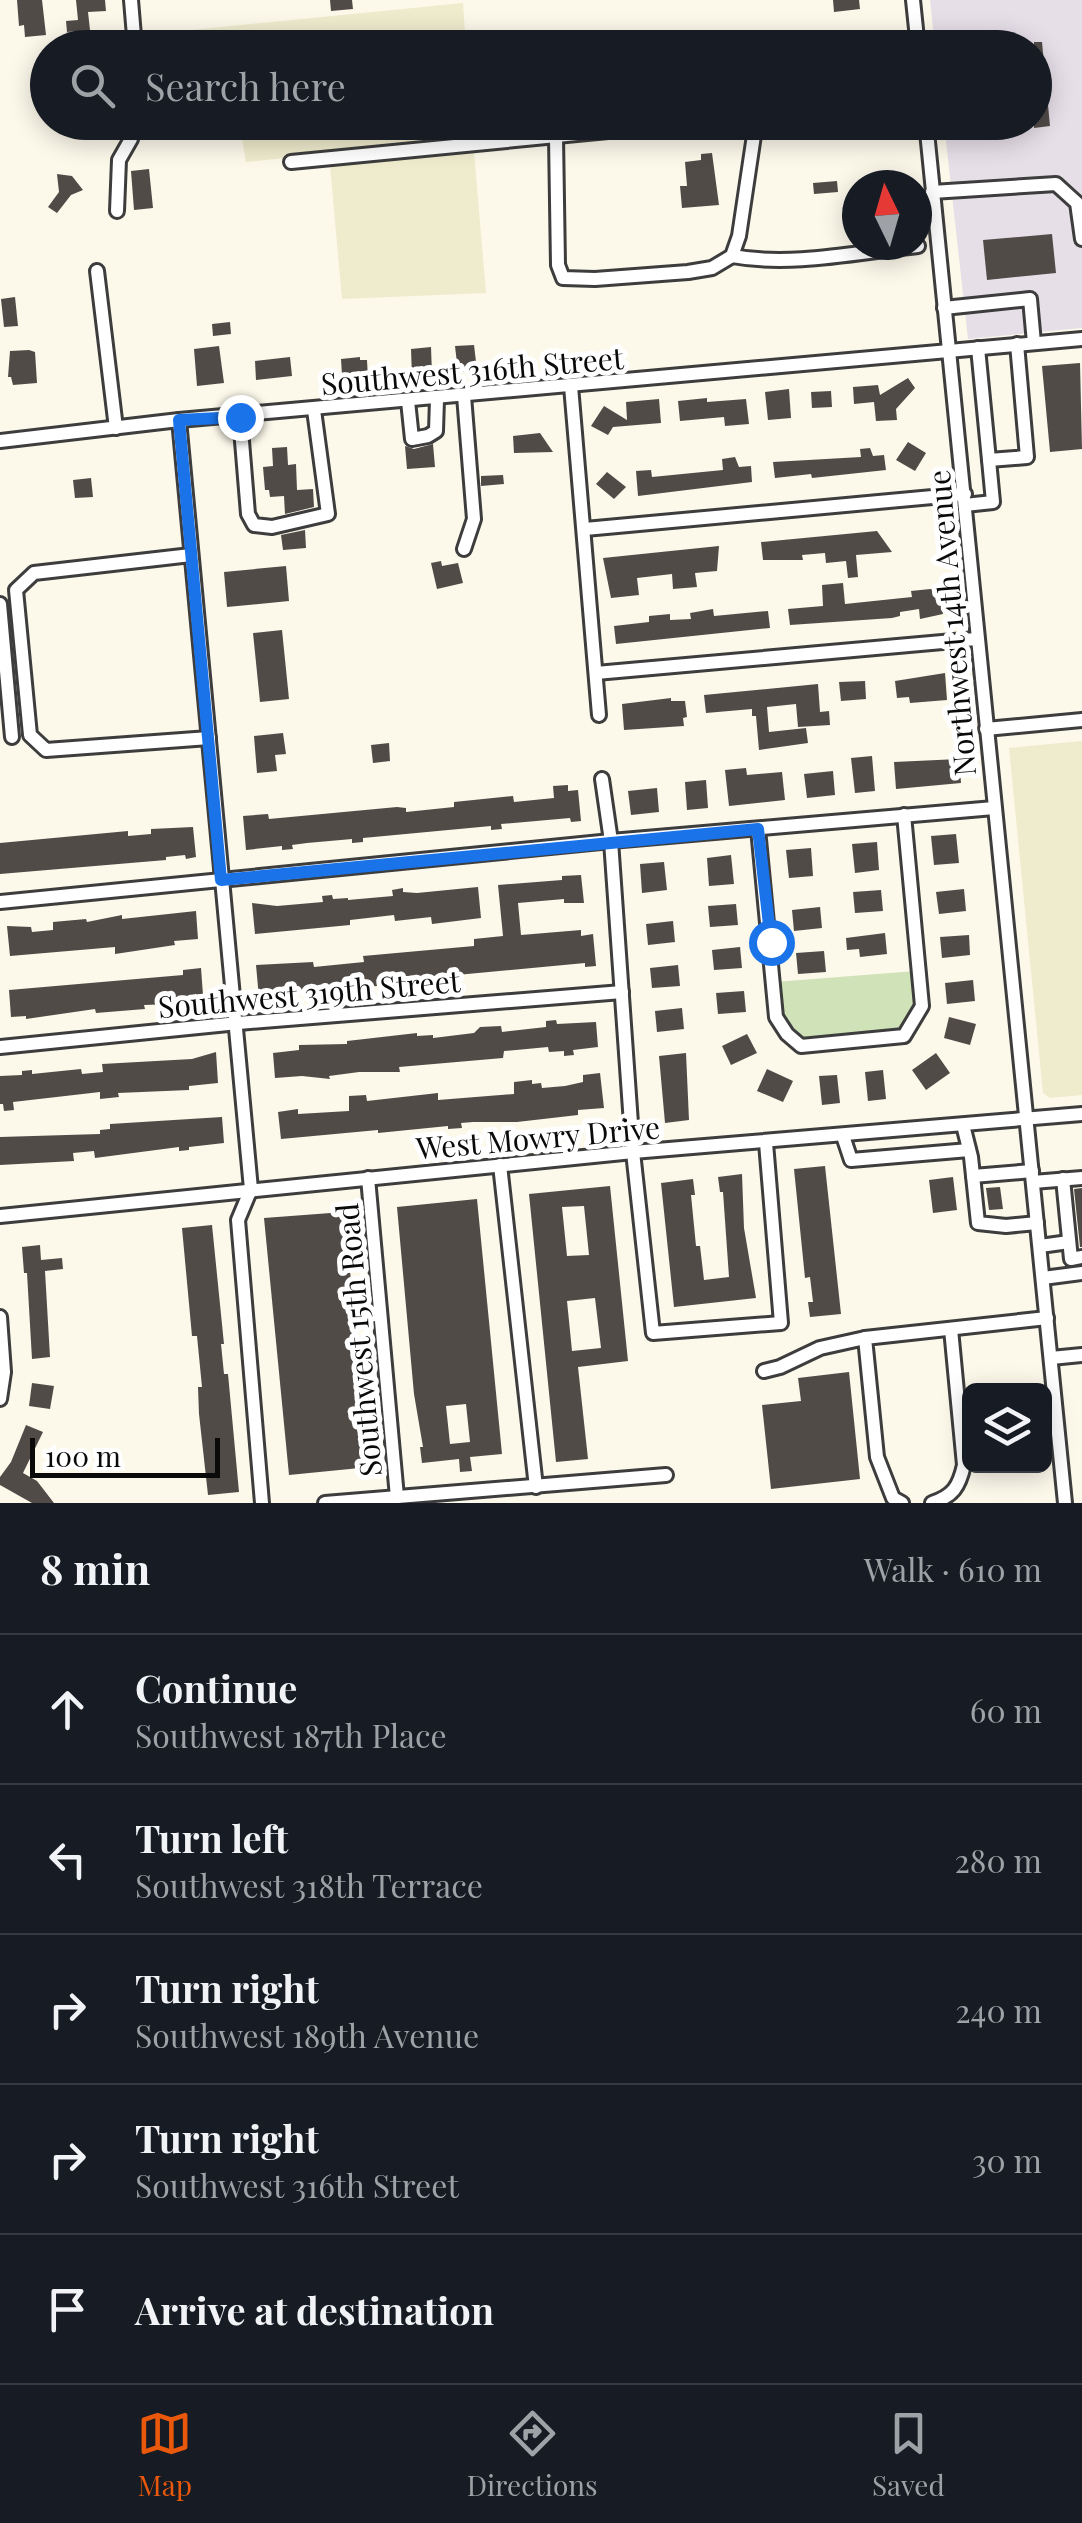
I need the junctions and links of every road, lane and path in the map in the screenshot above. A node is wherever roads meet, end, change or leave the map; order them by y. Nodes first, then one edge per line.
1 (131, 0) edge
2 (913, 0) edge
3 (134, 30) edge
4 (916, 30) edge
5 (128, 140) edge
6 (515, 140) edge
7 (556, 140) edge
8 (753, 140) edge
9 (928, 140) edge
10 (291, 162) dead end
11 (930, 170) edge
12 (932, 192) joint
13 (117, 211) dead end
14 (1082, 239) edge
15 (842, 254) edge
16 (732, 256) junction
17 (97, 271) dead end
18 (944, 308) junction
19 (1082, 338) edge
20 (1034, 343) junction
21 (1016, 344) junction
22 (978, 348) junction
23 (948, 350) junction
24 (570, 386) junction
25 (464, 396) junction
26 (437, 398) junction
27 (408, 401) junction
28 (314, 410) junction
29 (240, 417) junction
30 (179, 420) junction
31 (116, 428) junction
32 (0, 441) edge
33 (988, 460) junction
34 (965, 500) junction
35 (584, 529) junction
36 (464, 549) dead end
37 (191, 555) junction
38 (0, 604) edge
39 (976, 639) junction
40 (596, 673) junction
41 (599, 715) dead end
42 (1082, 720) edge
43 (986, 730) junction
44 (12, 737) dead end
45 (209, 738) junction
46 (602, 779) dead end
47 (994, 808) junction
48 (904, 815) junction
49 (758, 829) junction
50 (611, 841) junction
51 (221, 880) junction
52 (0, 902) edge
53 (622, 992) junction
54 (238, 1023) junction
55 (0, 1047) edge
56 (1082, 1114) edge
57 (1027, 1120) junction
58 (963, 1125) junction
59 (843, 1136) junction
60 (766, 1143) junction
61 (969, 1150) junction
62 (633, 1152) junction
63 (500, 1165) junction
64 (973, 1176) junction
65 (1033, 1176) junction
66 (368, 1178) junction
67 (1082, 1178) edge
68 (1063, 1179) junction
69 (251, 1188) junction
70 (0, 1216) edge
71 (1038, 1223) junction
72 (1069, 1242) junction
73 (1040, 1246) junction
74 (1082, 1258) edge
75 (1082, 1273) edge
76 (1043, 1278) junction
77 (0, 1317) edge
78 (1047, 1318) junction
79 (951, 1329) junction
80 (865, 1338) junction
81 (1082, 1355) edge
82 (1051, 1358) junction
83 (764, 1370) dead end
84 (0, 1399) edge
85 (666, 1475) dead end
86 (536, 1487) junction
87 (397, 1497) junction
88 (262, 1503) edge
89 (326, 1503) edge
90 (902, 1503) edge
91 (932, 1503) edge
92 (1065, 1503) edge

1 - 3 street
2 - 4 street
5 - 13 street
6 - 10 street
7 - 16 street
8 - 16 street
9 - 11 street, Northwest 14th Avenue
12 - 14 street
12 - 18 street, Northwest 14th Avenue
15 - 16 street
17 - 31 street
18 - 20 street
18 - 23 street, Northwest 14th Avenue
19 - 20 street, Southwest 316th Street
20 - 21 street, Southwest 316th Street
21 - 22 street, Southwest 316th Street
21 - 33 street
22 - 23 street, Southwest 316th Street
22 - 33 street
23 - 24 street, Southwest 316th Street
23 - 34 street, Northwest 14th Avenue
24 - 25 street, Southwest 316th Street
24 - 35 street
25 - 26 street, Southwest 316th Street
25 - 36 street
26 - 27 street, Southwest 316th Street
26 - 27 street
27 - 28 street, Southwest 316th Street
28 - 29 street, Southwest 316th Street
28 - 29 street
29 - 30 street, Southwest 316th Street
30 - 31 street, Southwest 316th Street
30 - 37 street
31 - 32 street, Southwest 316th Street
33 - 34 street
34 - 35 street
34 - 39 street, Northwest 14th Avenue
35 - 40 street
37 - 45 street
37 - 45 street
38 - 44 street
39 - 40 street
39 - 43 street, Northwest 14th Avenue
40 - 41 street
42 - 43 street
43 - 47 street, Northwest 14th Avenue
45 - 51 street
46 - 50 street
47 - 48 street
47 - 57 street, Northwest 14th Avenue
48 - 49 street
48 - 49 street
49 - 50 street
50 - 51 street
50 - 53 street
51 - 52 street
51 - 54 street
53 - 54 street, Southwest 319th Street
53 - 62 street
54 - 55 street, Southwest 319th Street
54 - 69 street
56 - 57 street, West Mowry Drive
57 - 58 street, West Mowry Drive
57 - 65 street, Northwest 14th Avenue
58 - 59 street, West Mowry Drive
58 - 61 street
59 - 60 street, West Mowry Drive
59 - 61 street
60 - 62 street, West Mowry Drive
60 - 62 street
61 - 64 street
62 - 63 street, West Mowry Drive
63 - 66 street, West Mowry Drive
63 - 86 street
64 - 65 street
64 - 71 street
65 - 68 street
65 - 71 street, Northwest 14th Avenue
66 - 69 street, West Mowry Drive
66 - 87 street, Southwest 15th Road
67 - 68 street
68 - 72 street
69 - 70 street, West Mowry Drive
69 - 88 street
71 - 73 street, Northwest 14th Avenue
72 - 73 street
72 - 74 street
73 - 76 street, Northwest 14th Avenue
75 - 76 street
76 - 78 street, Northwest 14th Avenue
77 - 84 street
78 - 79 street
78 - 82 street, Northwest 14th Avenue
79 - 80 street
79 - 91 street
80 - 83 street
80 - 90 street
81 - 82 street
82 - 92 street, Northwest 14th Avenue
85 - 86 street
86 - 87 street
87 - 89 street

